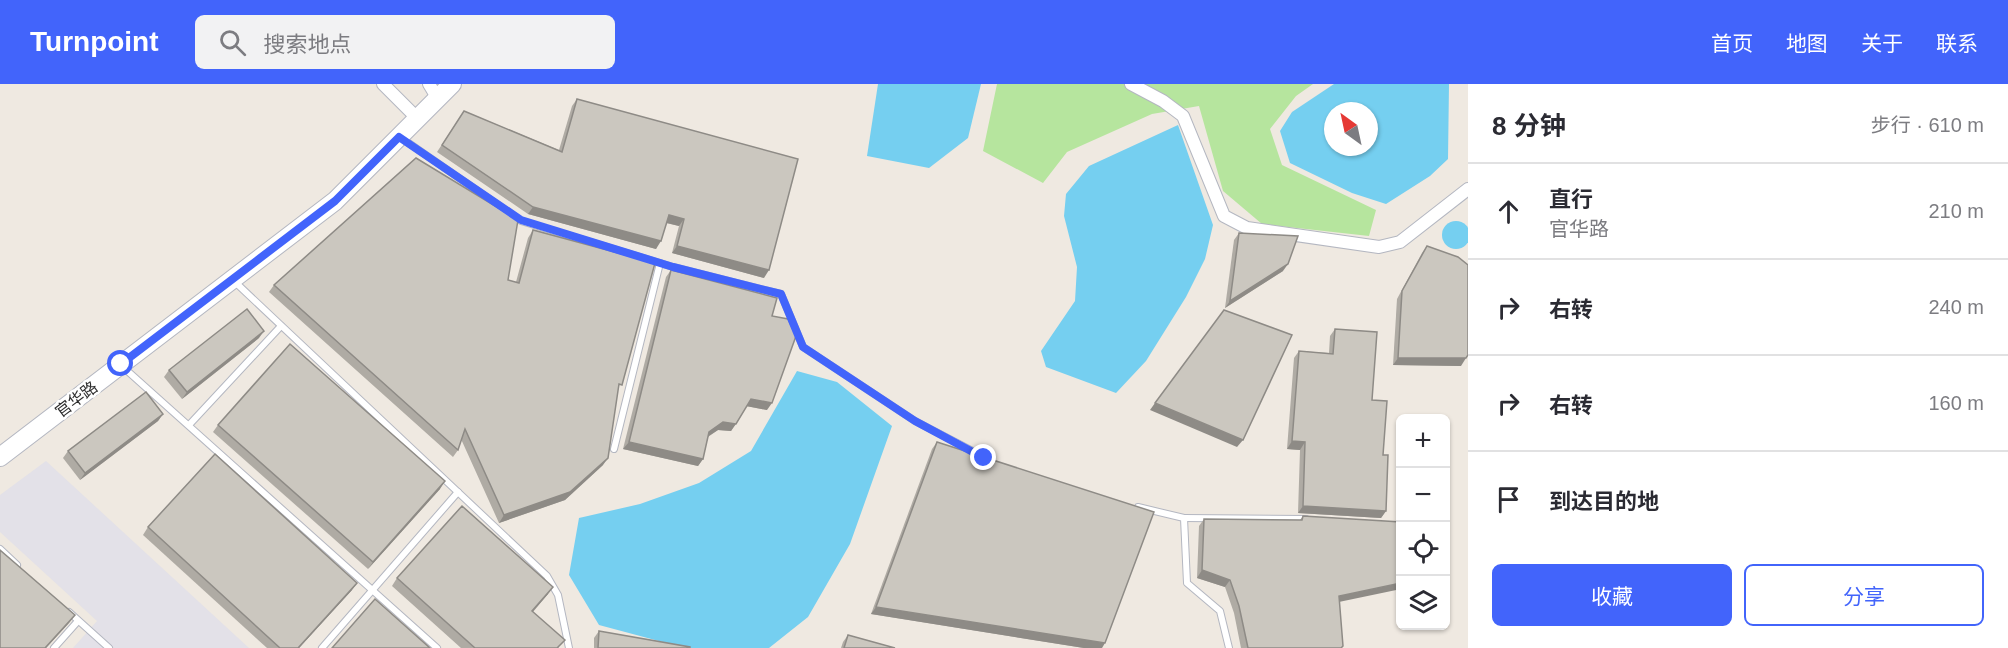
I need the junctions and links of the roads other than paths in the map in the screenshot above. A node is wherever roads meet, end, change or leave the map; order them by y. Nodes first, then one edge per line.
1 (383, 84) edge
2 (452, 84) edge
3 (1131, 84) edge
4 (434, 91) edge
5 (417, 119) junction
6 (399, 137) junction
7 (1468, 189) edge
8 (660, 263) junction
9 (232, 279) junction
10 (281, 326) junction
11 (121, 364) junction
12 (189, 425) junction
13 (614, 449) dead end
14 (0, 457) edge
15 (995, 461) edge
16 (458, 492) junction
17 (1134, 506) edge
18 (1184, 518) junction
19 (1318, 520) edge
20 (0, 549) edge
21 (26, 573) edge
22 (372, 590) junction
23 (61, 605) edge
24 (78, 621) junction
25 (54, 648) edge
26 (109, 648) edge
27 (322, 648) edge
28 (437, 648) edge
29 (569, 648) edge
30 (1229, 648) edge

1 - 5 street
2 - 4 main road, 官华路
3 - 7 street
4 - 5 main road, 官华路
5 - 6 main road, 官华路
6 - 8 lane
6 - 9 main road, 官华路
8 - 13 lane
8 - 15 lane
9 - 10 lane
9 - 11 main road, 官华路
10 - 12 lane
10 - 16 lane
11 - 12 lane
11 - 14 main road, 官华路
12 - 22 lane
16 - 22 lane
16 - 29 lane
17 - 18 lane
18 - 19 lane
18 - 30 lane
20 - 21 lane
22 - 27 lane
22 - 28 lane
23 - 24 lane
24 - 25 lane
24 - 26 lane

